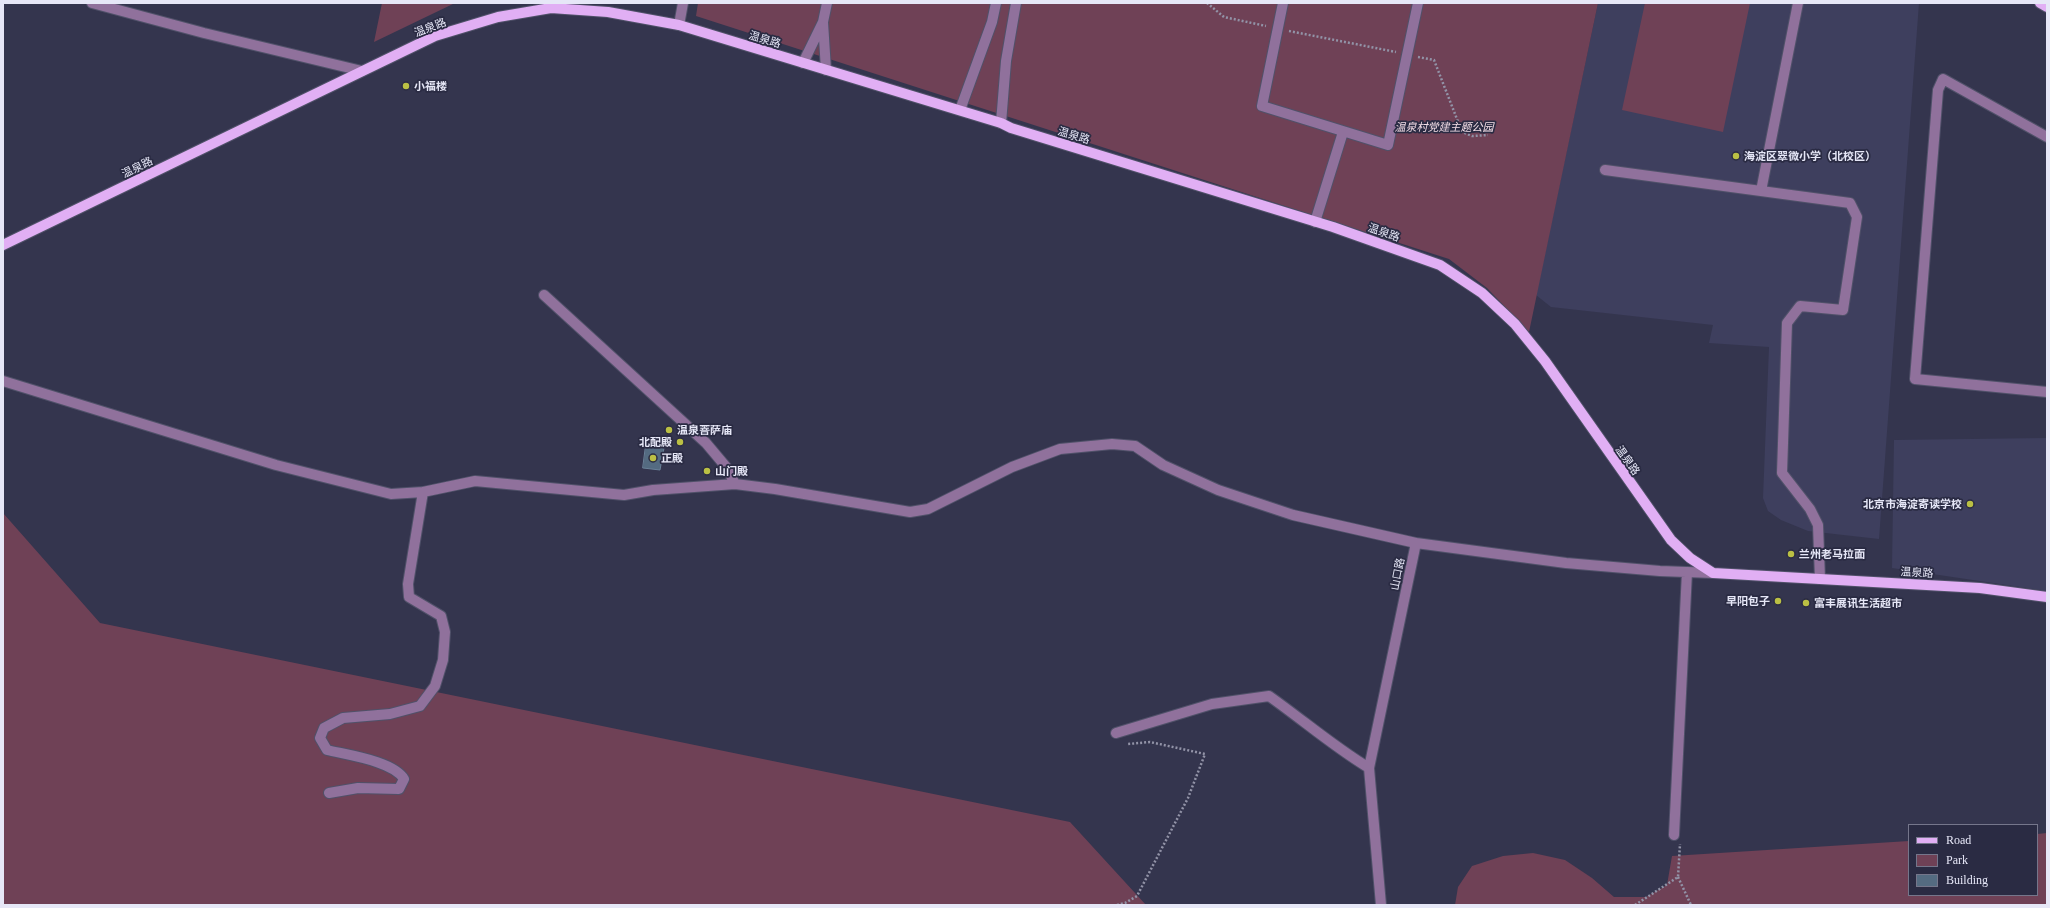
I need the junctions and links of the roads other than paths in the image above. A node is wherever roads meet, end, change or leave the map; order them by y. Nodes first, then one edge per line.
1 (92, 3) edge
2 (683, 3) edge
3 (827, 3) edge
4 (996, 3) edge
5 (1016, 3) edge
6 (1283, 3) edge
7 (1418, 3) edge
8 (1798, 3) edge
9 (2040, 3) edge
10 (2047, 7) edge
11 (823, 22) junction
12 (679, 25) junction
13 (803, 63) junction
14 (826, 70) junction
15 (362, 71) junction
16 (960, 110) junction
17 (1001, 123) junction
18 (1343, 132) junction
19 (2047, 137) edge
20 (1605, 170) dead end
21 (1762, 191) junction
22 (1315, 222) junction
23 (3, 245) edge
24 (544, 295) dead end
25 (3, 381) edge
26 (2047, 392) edge
27 (736, 484) junction
28 (423, 492) junction
29 (1416, 543) junction
30 (1687, 572) junction
31 (1713, 573) junction
32 (1820, 580) junction
33 (2047, 597) edge
34 (1116, 733) road end
35 (1369, 768) junction
36 (329, 794) dead end
37 (1674, 835) road end
38 (1381, 905) edge

1 - 15 street
2 - 12 street
3 - 11 street
4 - 16 street
5 - 17 street
6 - 18 street
7 - 18 street
8 - 21 street
9 - 10 main road
11 - 13 street
11 - 14 street
12 - 13 main road, 温泉路
12 - 15 main road, 温泉路
13 - 14 main road, 温泉路
14 - 16 main road, 温泉路
15 - 23 main road, 温泉路
16 - 17 main road, 温泉路
17 - 22 main road, 温泉路
18 - 22 street
19 - 26 street
20 - 21 street
21 - 32 street
22 - 31 main road, 温泉路
24 - 27 street
25 - 28 street
27 - 28 street
27 - 29 street
28 - 36 street
29 - 30 street
29 - 35 street, 山口路
30 - 31 street
30 - 37 street
31 - 32 main road, 温泉路
32 - 33 main road, 温泉路
34 - 35 street
35 - 38 street, 山口路

